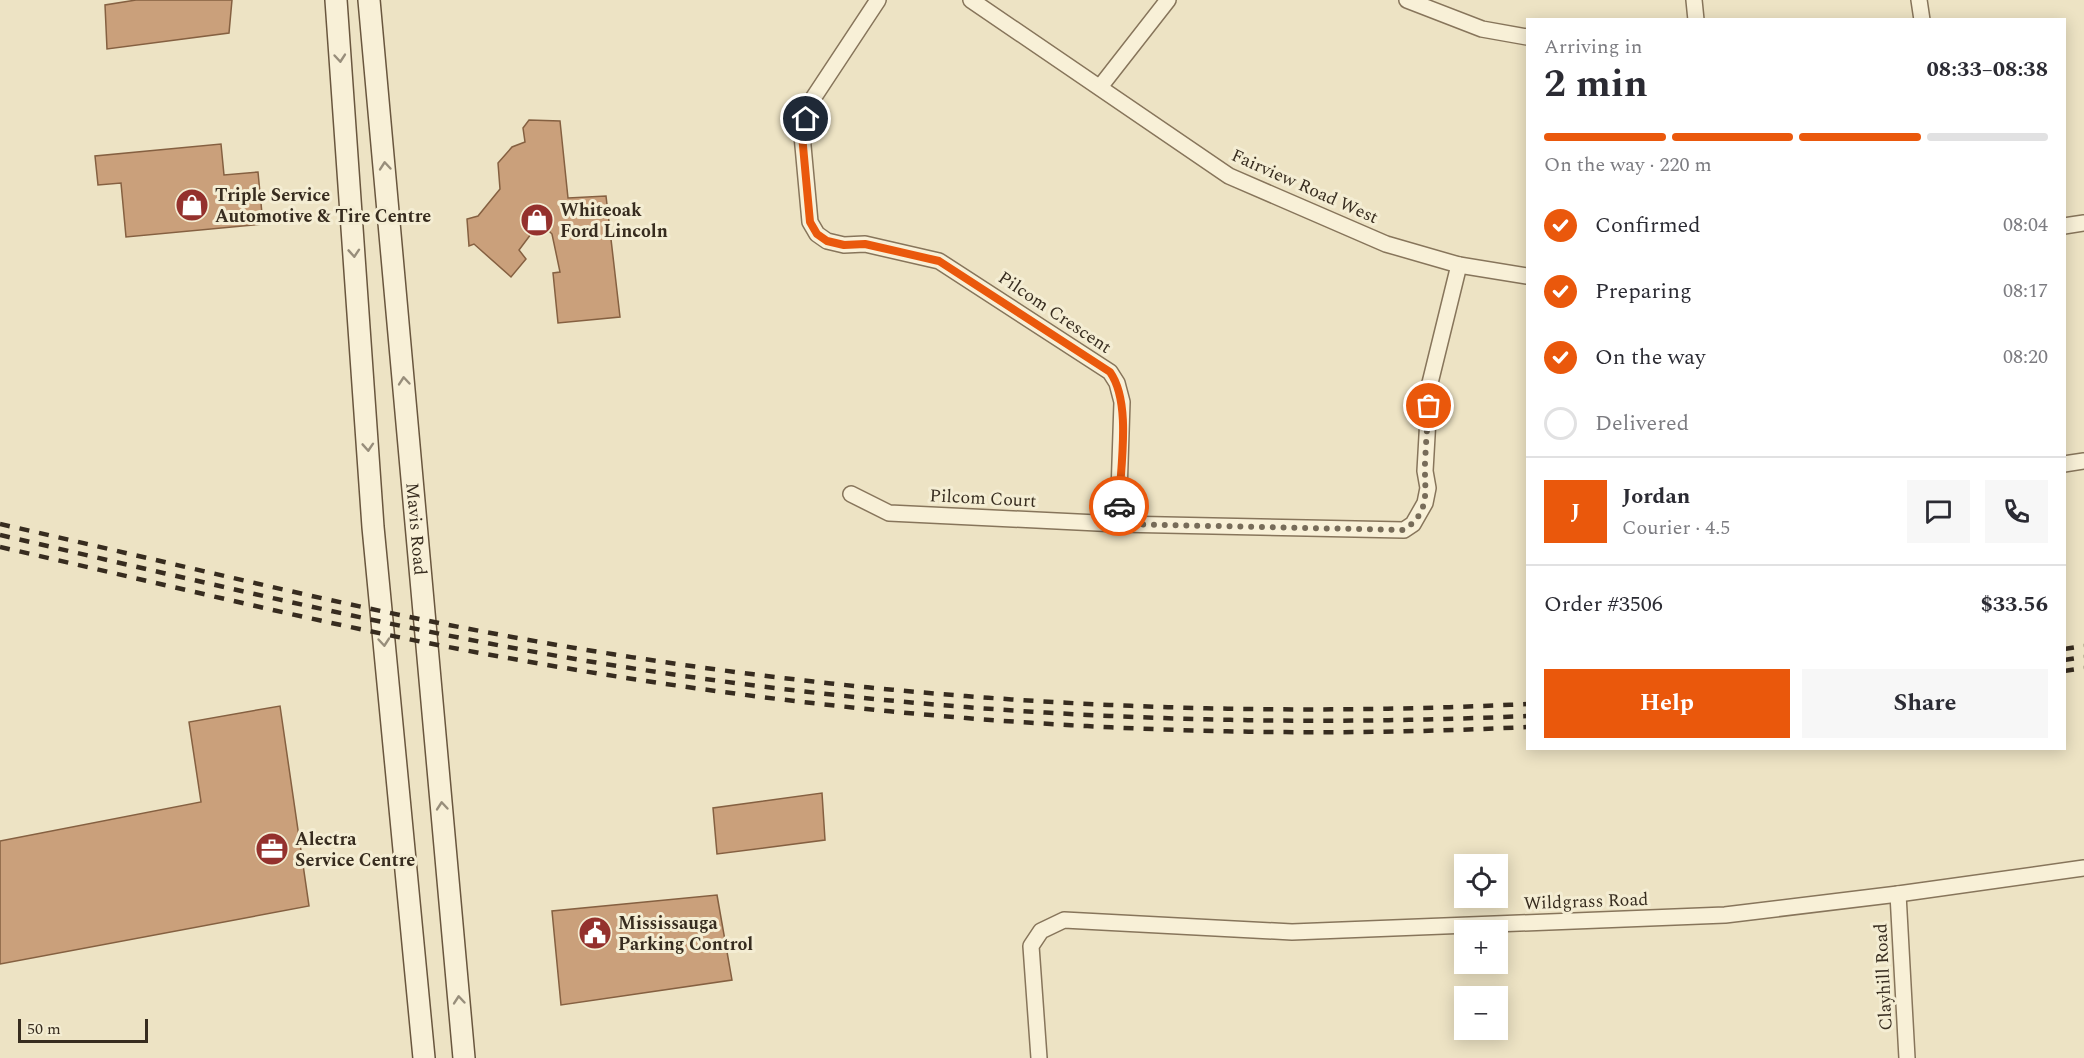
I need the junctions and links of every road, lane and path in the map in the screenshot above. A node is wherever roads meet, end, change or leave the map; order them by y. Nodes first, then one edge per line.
1 (336, 0) edge
2 (369, 0) edge
3 (878, 0) edge
4 (971, 0) edge
5 (1168, 0) edge
6 (1694, 0) edge
7 (1919, 0) edge
8 (1412, 1) edge
9 (1696, 18) edge
10 (1922, 18) edge
11 (1526, 37) edge
12 (1100, 87) junction
13 (2084, 223) edge
14 (2066, 226) edge
15 (1459, 265) junction
16 (1526, 276) edge
17 (2084, 461) edge
18 (2066, 464) edge
19 (851, 494) dead end
20 (1118, 524) junction
21 (2084, 868) edge
22 (1898, 894) junction
23 (424, 1058) edge
24 (464, 1058) edge
25 (1039, 1058) edge
26 (1907, 1058) edge

1 -> 23 main road
24 -> 2 main road, Mavis Road
3 - 20 street, Pilcom Crescent
4 - 12 street, Fairview Road West
5 - 12 street
6 - 9 street
7 - 10 street
8 - 11 street
12 - 15 street, Fairview Road West
13 - 14 street
15 - 16 street, Fairview Road West
15 - 20 street
17 - 18 street
19 - 20 street, Pilcom Court
21 - 22 street, Wildgrass Road
22 - 25 street, Wildgrass Road
22 - 26 street, Clayhill Road

